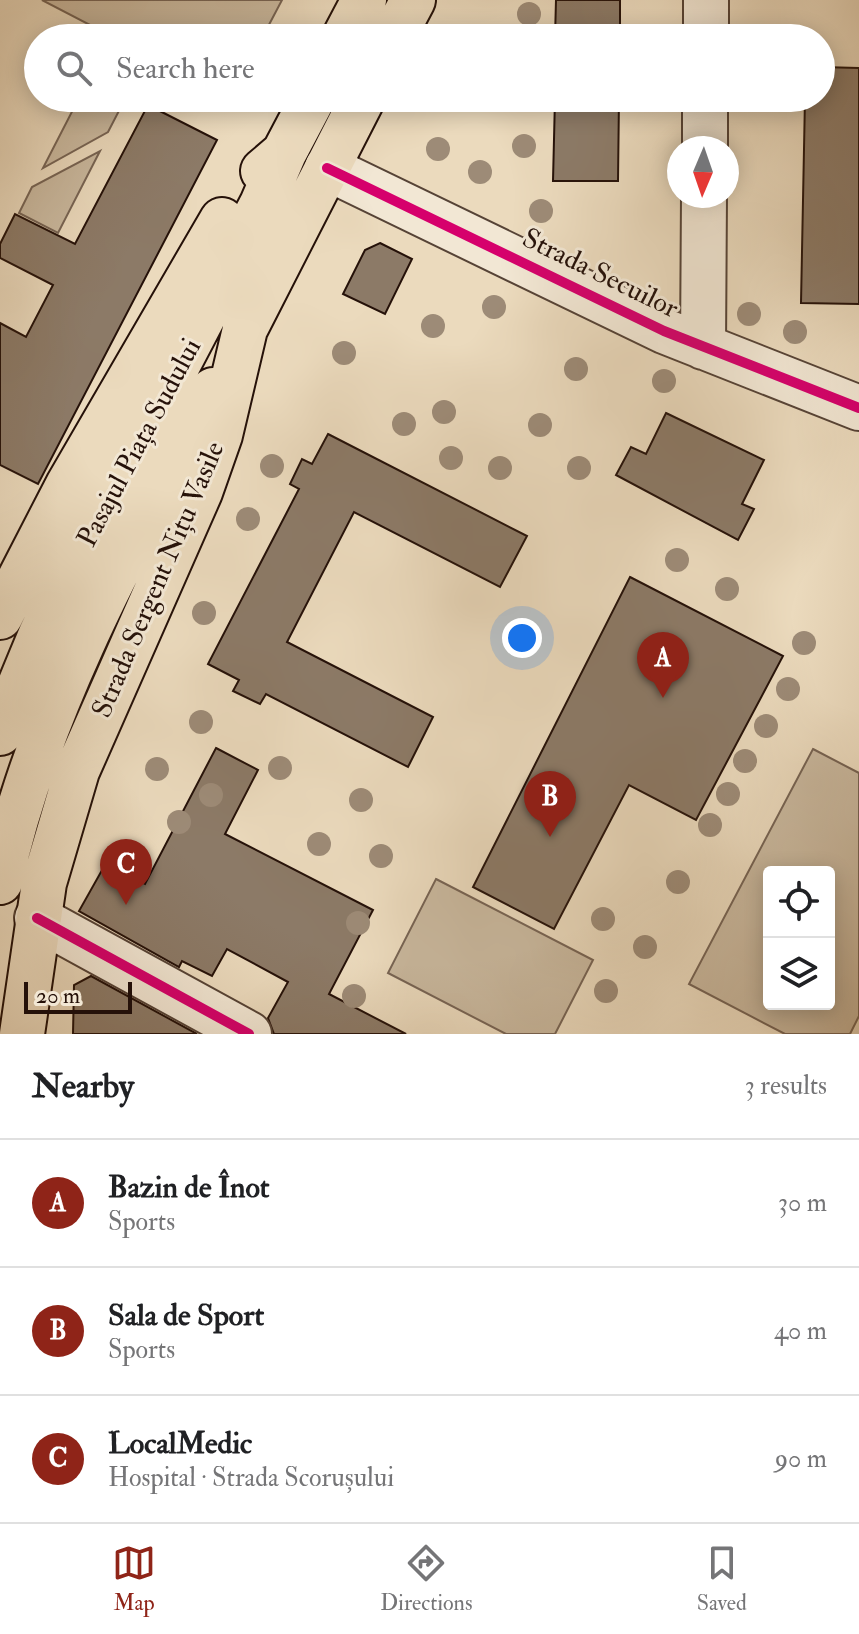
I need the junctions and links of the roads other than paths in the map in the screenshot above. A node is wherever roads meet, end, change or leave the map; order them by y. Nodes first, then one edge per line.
1 (364, 0) edge
2 (413, 0) edge
3 (706, 0) edge
4 (351, 24) edge
5 (400, 24) edge
6 (706, 24) edge
7 (306, 112) edge
8 (356, 112) edge
9 (705, 112) edge
10 (705, 136) edge
11 (284, 153) junction
12 (327, 168) junction
13 (704, 208) edge
14 (245, 329) junction
15 (703, 347) junction
16 (859, 408) edge
17 (0, 617) edge
18 (0, 733) edge
19 (0, 882) edge
20 (37, 918) junction
21 (22, 1034) edge
22 (249, 1034) edge

1 - 4 main road
2 - 5 main road
3 - 6 street
7 - 11 main road
8 - 12 main road, Strada Sergent Nițu Vasile
9 - 10 street
11 - 17 main road
11 - 18 main road, Pasajul Piața Sudului
12 - 14 main road, Strada Sergent Nițu Vasile
12 - 15 street, Strada Secuilor
13 - 15 street
14 - 19 main road, Pasajul Piața Sudului
14 - 20 main road, Strada Sergent Nițu Vasile
15 - 16 street, Strada Secuilor
20 - 21 main road, Strada Sergent Nițu Vasile
20 - 22 street

